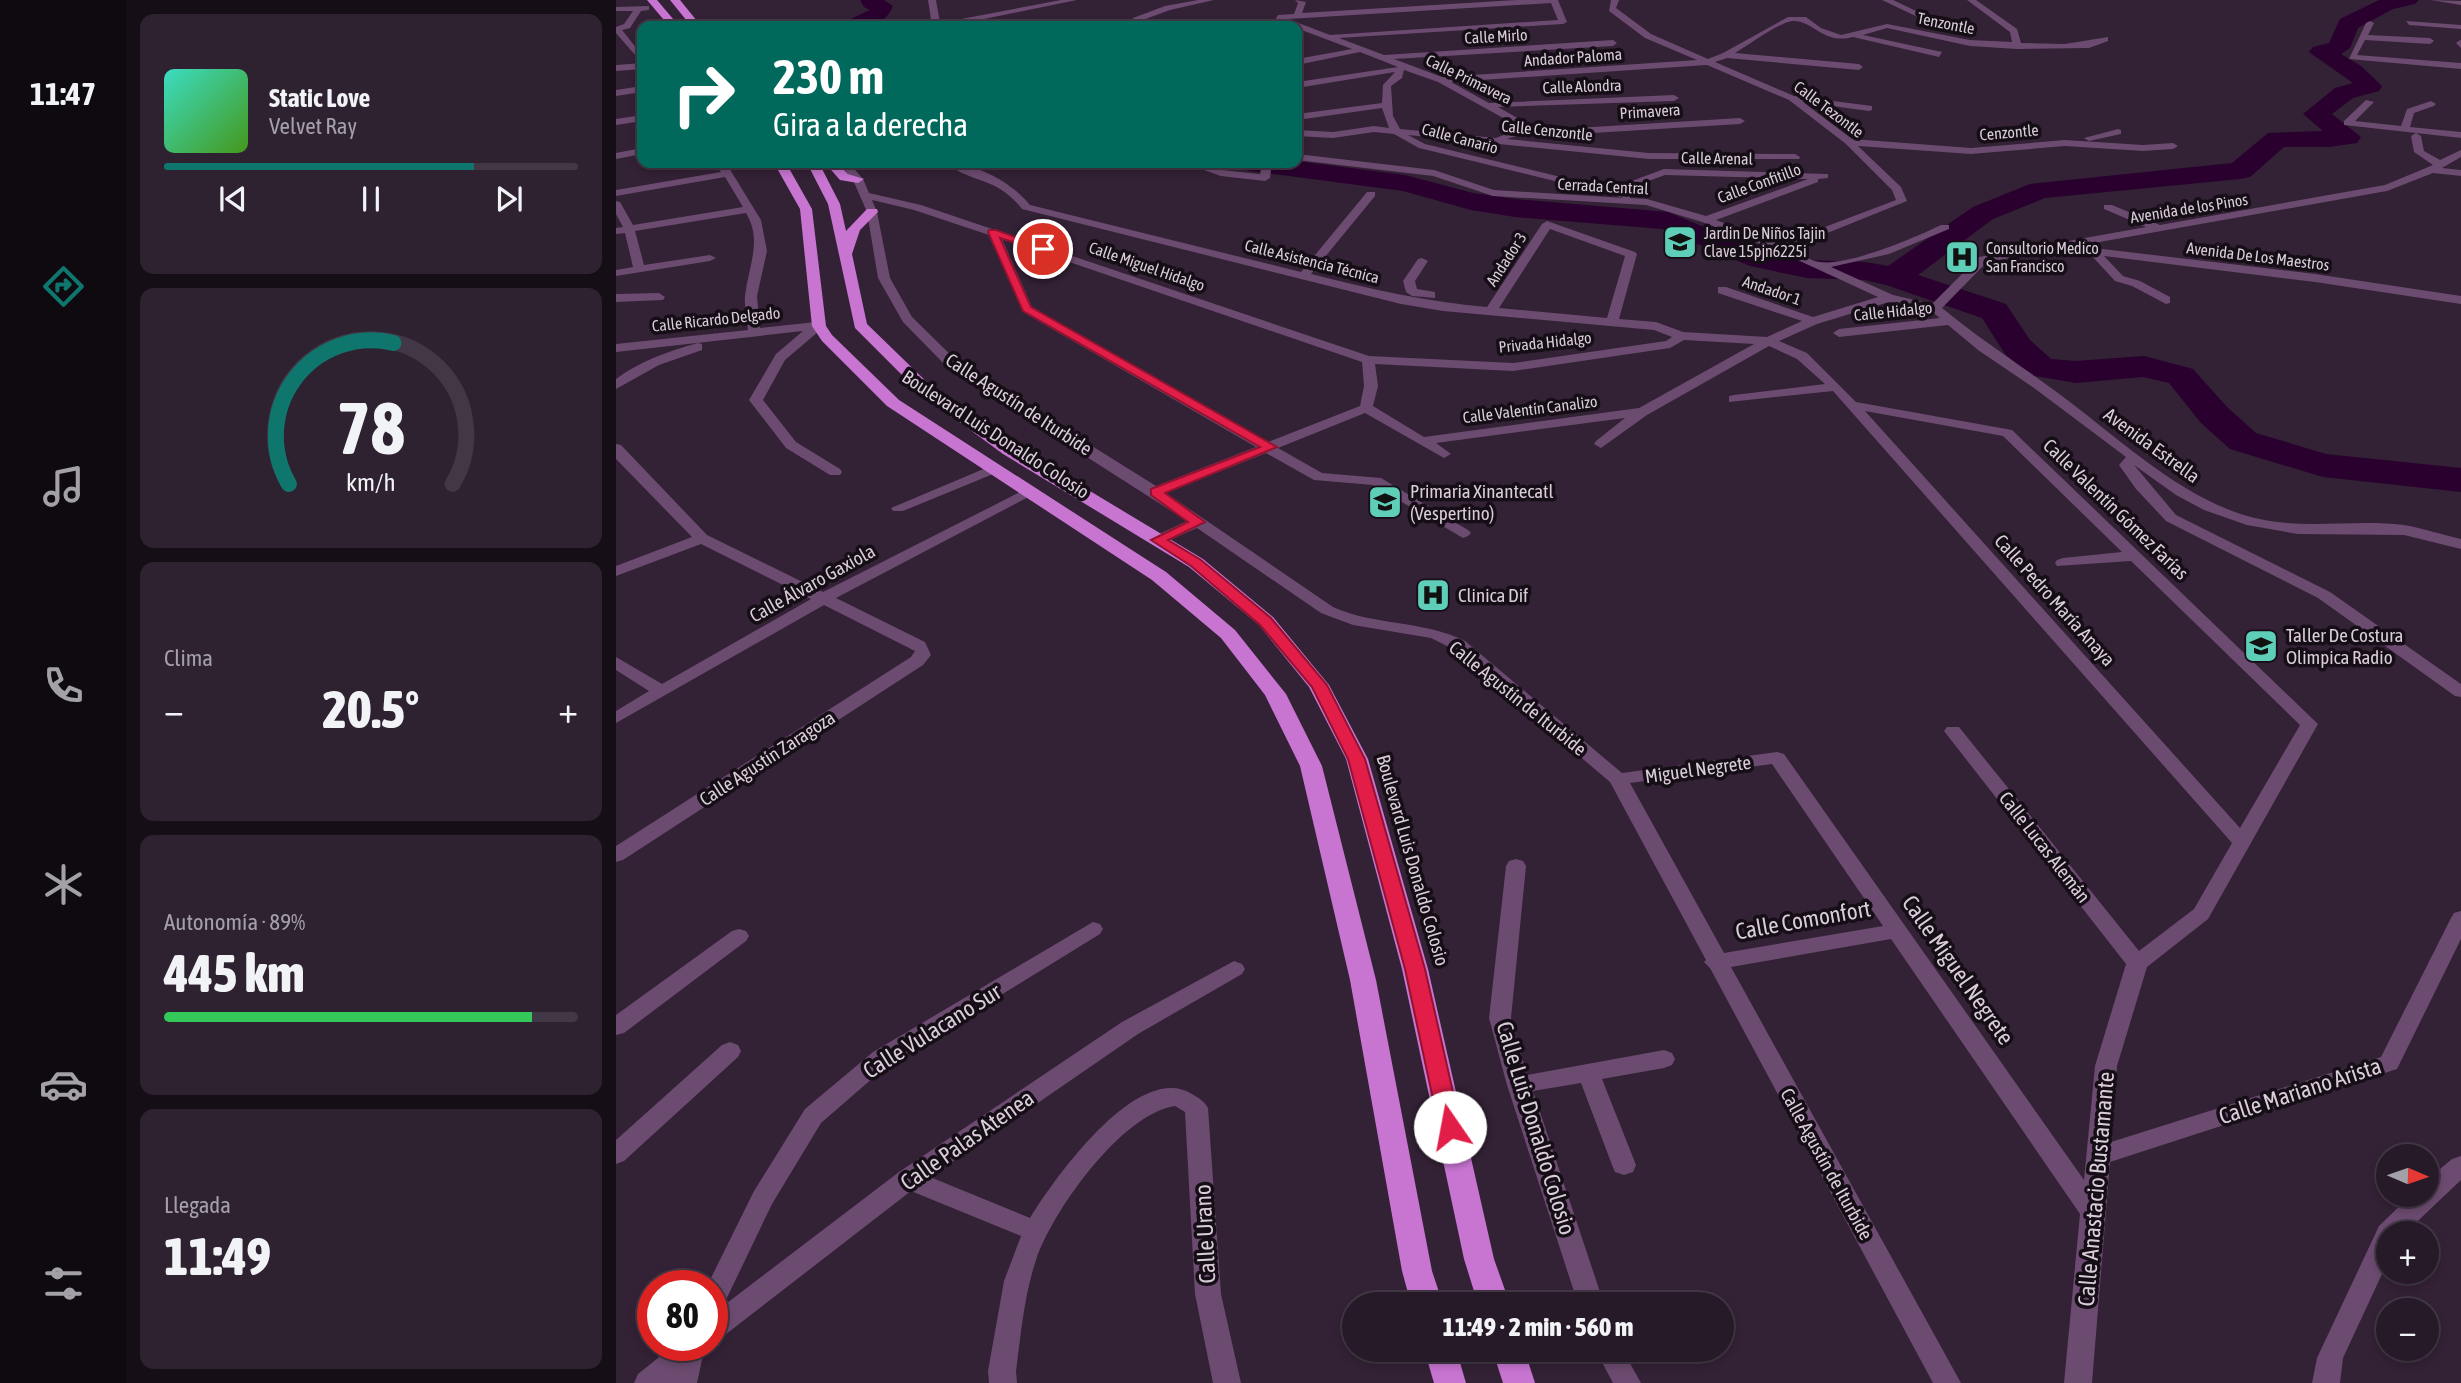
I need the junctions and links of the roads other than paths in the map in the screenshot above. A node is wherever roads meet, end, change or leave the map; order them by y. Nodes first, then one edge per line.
1 (675, 0) edge
2 (932, 0) edge
3 (1072, 0) edge
4 (1210, 0) edge
5 (1299, 0) edge
6 (1339, 0) edge
7 (1554, 0) edge
8 (1615, 0) edge
9 (1886, 0) edge
10 (1971, 0) edge
11 (2435, 0) edge
12 (654, 3) edge
13 (2461, 3) edge
14 (616, 9) edge
15 (638, 9) junction
16 (1337, 13) junction
17 (1297, 16) junction
18 (670, 21) edge
19 (692, 21) edge
20 (936, 21) edge
21 (972, 21) edge
22 (1136, 21) edge
23 (1285, 21) edge
24 (2370, 23) dead end
25 (2409, 23) dead end
26 (1895, 27) junction
27 (2461, 27) edge
28 (1302, 28) edge
29 (617, 29) edge
30 (1314, 33) junction
31 (1302, 34) edge
32 (1854, 35) junction
33 (1327, 37) junction
34 (2364, 37) junction
35 (2105, 39) dead end
36 (2430, 41) dead end
37 (1613, 43) dead end
38 (2017, 46) junction
39 (1360, 50) junction
40 (637, 52) edge
41 (1939, 54) dead end
42 (1726, 55) junction
43 (1380, 57) junction
44 (1302, 61) edge
45 (1707, 62) junction
46 (637, 66) edge
47 (1859, 66) dead end
48 (2461, 66) edge
49 (616, 68) edge
50 (1403, 68) junction
51 (1441, 80) junction
52 (1302, 84) edge
53 (637, 90) edge
54 (616, 93) edge
55 (1674, 98) dead end
56 (1792, 98) junction
57 (2368, 102) dead end
58 (2431, 104) dead end
59 (1385, 105) junction
60 (1491, 105) junction
61 (1869, 108) dead end
62 (1302, 116) edge
63 (637, 119) edge
64 (1740, 121) dead end
65 (616, 122) edge
66 (2404, 128) junction
67 (1394, 131) junction
68 (1521, 131) junction
69 (2118, 132) dead end
70 (1302, 134) edge
71 (2461, 135) edge
72 (2416, 136) dead end
73 (1491, 140) junction
74 (1849, 142) junction
75 (2065, 143) junction
76 (2173, 146) dead end
77 (637, 152) edge
78 (2461, 153) edge
79 (616, 156) edge
80 (1302, 158) edge
81 (1795, 158) dead end
82 (2436, 167) junction
83 (724, 168) edge
84 (783, 168) edge
85 (816, 168) edge
86 (836, 168) edge
87 (848, 168) edge
88 (966, 168) edge
89 (1204, 168) edge
90 (1266, 168) edge
91 (2461, 173) edge
92 (727, 174) junction
93 (1824, 176) joint
94 (858, 179) junction
95 (1613, 191) junction
96 (616, 193) edge
97 (1371, 194) dead end
98 (867, 196) junction
99 (1647, 202) junction
100 (616, 204) edge
101 (2108, 207) dead end
102 (751, 209) junction
103 (872, 212) junction
104 (1706, 220) junction
105 (1945, 227) dead end
106 (2158, 228) junction
107 (629, 229) junction
108 (616, 231) edge
109 (993, 232) junction
110 (2050, 246) junction
111 (1780, 248) junction
112 (2095, 253) junction
113 (844, 256) junction
114 (710, 258) dead end
115 (1422, 261) dead end
116 (1819, 266) junction
117 (640, 270) junction
118 (616, 274) edge
119 (1304, 275) junction
120 (1722, 290) dead end
121 (659, 297) dead end
122 (616, 298) edge
123 (1889, 298) junction
124 (2166, 300) dead end
125 (2461, 300) edge
126 (1443, 307) junction
127 (1935, 308) junction
128 (1491, 311) junction
129 (1813, 321) junction
130 (1950, 321) junction
131 (1612, 322) junction
132 (819, 326) junction
133 (1839, 333) dead end
134 (748, 334) junction
135 (1681, 336) junction
136 (1769, 341) junction
137 (616, 348) edge
138 (1368, 360) junction
139 (616, 385) edge
140 (1836, 387) junction
141 (1734, 399) dead end
142 (1853, 405) junction
143 (1366, 408) junction
144 (1642, 412) junction
145 (1422, 440) junction
146 (1601, 444) dead end
147 (1270, 447) junction
148 (618, 453) edge
149 (1444, 454) dead end
150 (2134, 457) junction
151 (993, 469) junction
152 (835, 472) dead end
153 (1031, 492) junction
154 (1155, 492) junction
155 (898, 508) dead end
156 (1198, 522) junction
157 (1463, 533) dead end
158 (702, 538) junction
159 (1158, 540) junction
160 (2461, 544) edge
161 (2134, 556) junction
162 (2063, 563) dead end
163 (616, 571) edge
164 (822, 599) junction
165 (616, 662) edge
166 (662, 692) junction
167 (2461, 692) edge
168 (616, 718) edge
169 (1953, 731) dead end
170 (1777, 758) joint
171 (1618, 779) junction
172 (2242, 842) junction
173 (616, 855) edge
174 (1516, 866) dead end
175 (2461, 918) edge
176 (1093, 929) dead end
177 (1899, 930) junction
178 (739, 936) dead end
179 (1716, 962) junction
180 (2137, 963) junction
181 (1234, 968) dead end
182 (616, 1027) edge
183 (730, 1051) dead end
184 (1664, 1059) dead end
185 (1588, 1072) junction
186 (1519, 1085) junction
187 (616, 1154) edge
188 (2097, 1156) junction
189 (1624, 1165) dead end
190 (2461, 1166) edge
191 (908, 1179) junction
192 (2440, 1184) edge
193 (2414, 1208) edge
194 (2094, 1214) junction
195 (1036, 1231) junction
196 (728, 1270) edge
197 (1424, 1292) edge
198 (1490, 1292) edge
199 (1587, 1292) edge
200 (728, 1318) edge
201 (674, 1361) edge
202 (687, 1361) edge
203 (1444, 1362) edge
204 (1512, 1362) edge
205 (1615, 1362) edge
206 (648, 1383) edge
207 (682, 1383) edge
208 (1003, 1383) edge
209 (1227, 1383) edge
210 (1450, 1383) edge
211 (1519, 1383) edge
212 (1627, 1383) edge
213 (1947, 1383) edge
214 (2078, 1383) edge
215 (2326, 1383) edge

1 - 19 highway
2 - 20 street
3 - 21 street
4 - 22 street
5 - 17 street
6 - 16 street
7 - 16 street
7 - 33 street
8 - 45 street, Calle Tezontle
9 - 26 street
10 - 38 street
11 - 13 street
12 - 15 street
12 - 18 highway
14 - 15 street
15 - 29 street
16 - 17 street
17 - 23 street
24 - 34 street
25 - 27 street
26 - 32 street, Tenzontle
26 - 38 street, Tenzontle
28 - 30 street
29 - 40 street
30 - 31 street
30 - 33 street
32 - 41 street
32 - 42 street, Tenzontle
33 - 39 street
34 - 36 street
34 - 48 street
35 - 38 street, Tenzontle
37 - 43 street, Calle Mirlo
39 - 43 street
39 - 44 street
42 - 45 street
42 - 47 street
43 - 50 street
45 - 51 street, Andador Paloma
45 - 56 street, Calle Tezontle
46 - 49 street
50 - 51 street, Calle Primavera
50 - 52 street
50 - 59 street
51 - 60 street, Calle Primavera
53 - 54 street
55 - 60 street, Calle Alondra
56 - 61 street
56 - 74 street, Calle Tezontle
57 - 66 street
58 - 66 street
59 - 62 street
59 - 67 street, Calle Canario
60 - 68 street, Calle Primavera
63 - 65 street
64 - 68 street, Primavera
66 - 71 street
67 - 70 street, Calle Cenzontle
67 - 73 street, Calle Cenzontle
67 - 95 street, Calle Canario
68 - 73 street, Calle Primavera
69 - 75 street
72 - 82 street
73 - 81 street, Calle Cenzontle
74 - 75 street, Cenzontle
74 - 111 street, Calle Tezontle
75 - 76 street, Cenzontle
77 - 79 street
78 - 82 street, Avenida de los Pinos
80 - 99 street, Cerrada Central
82 - 91 street
82 - 106 street, Avenida de los Pinos
83 - 92 street
84 - 132 highway
85 - 113 highway, Boulevard Luis Donaldo Colosio
86 - 94 highway
87 - 94 street, Calle Agustín de Iturbide
88 - 119 street, Calle Asistencia Técnica
89 - 90 street
92 - 96 street
92 - 102 street
93 - 95 street, Calle Arenal
93 - 104 street, Calle Confitillo
94 - 98 street, Calle Agustín de Iturbide
95 - 99 street, Calle Canario
97 - 119 street
98 - 103 street, Calle Agustín de Iturbide
98 - 109 street, Calle Miguel Hidalgo
99 - 104 street, Cerrada Central
100 - 107 street
101 - 106 street
102 - 107 street
102 - 134 street
103 - 113 highway
103 - 154 street, Calle Agustín de Iturbide
104 - 111 street, Cerrada Central
105 - 116 street
106 - 110 street, Avenida de los Pinos
107 - 108 street
107 - 117 street
109 - 138 street, Calle Miguel Hidalgo
109 - 147 street
110 - 112 street, Avenida De Los Maestros
110 - 127 street, Avenida de los Pinos
111 - 116 street, Cerrada Central
112 - 124 street
112 - 125 street, Avenida De Los Maestros
113 - 159 highway, Boulevard Luis Donaldo Colosio
114 - 117 street
115 - 126 street
116 - 123 street, Cerrada Central
117 - 118 street
119 - 126 street, Calle Asistencia Técnica
120 - 129 street, Andador 1
121 - 122 street
123 - 127 street, Cerrada Central
123 - 129 street
126 - 128 street, Calle Asistencia Técnica
127 - 130 street, Avenida Estrella
128 - 131 street, Calle Asistencia Técnica
128 - 131 street, Andador 3
129 - 136 street
130 - 133 street, Calle Hidalgo
130 - 150 street, Avenida Estrella
131 - 135 street, Calle Asistencia Técnica
132 - 134 street, Calle Ricardo Delgado
132 - 151 highway, Boulevard Luis Donaldo Colosio
132 - 152 street
134 - 137 street, Calle Ricardo Delgado
134 - 139 street
135 - 136 street
135 - 138 street, Privada Hidalgo
136 - 140 street, Calle Pedro María Anaya
136 - 144 street
138 - 143 street
140 - 141 street
140 - 142 street, Calle Pedro María Anaya
142 - 161 street, Calle Valentín Gómez Farías
142 - 172 street, Calle Pedro María Anaya
143 - 145 street
143 - 147 street
144 - 145 street, Calle Valentín Canalizo
144 - 146 street
145 - 149 street
147 - 154 street
147 - 157 street
148 - 158 street
150 - 160 street, Avenida Estrella
150 - 167 street
151 - 153 highway, Boulevard Luis Donaldo Colosio
151 - 155 street
153 - 164 street, Calle Álvaro Gaxiola
153 - 197 highway, Boulevard Luis Donaldo Colosio
154 - 156 street, Calle Agustín de Iturbide
156 - 159 street
156 - 171 street, Calle Agustín de Iturbide
158 - 163 street
158 - 164 street
159 - 198 highway, Boulevard Luis Donaldo Colosio
161 - 162 street
161 - 172 street, Calle Valentín Gómez Farías
164 - 166 street, Calle Álvaro Gaxiola
164 - 173 street, Calle Agustín Zaragoza
165 - 166 street
166 - 168 street, Calle Álvaro Gaxiola
169 - 180 street, Calle Lucas Alemán
170 - 171 street, Miguel Negrete
170 - 177 street, Calle Miguel Negrete
171 - 179 street, Calle Agustín de Iturbide
172 - 180 street
174 - 186 street, Calle Luis Donaldo Colosio
175 - 188 street, Calle Mariano Arista
176 - 196 street, Calle Vulacano Sur
177 - 179 street, Calle Comonfort
177 - 194 street, Calle Miguel Negrete
178 - 182 street
179 - 213 street, Calle Agustín de Iturbide
180 - 188 street, Calle Anastacio Bustamante
181 - 191 street, Calle Palas Atenea
183 - 187 street
184 - 185 street
185 - 186 street
185 - 189 street
186 - 199 street, Calle Luis Donaldo Colosio
188 - 194 street, Calle Anastacio Bustamante
190 - 192 street
191 - 195 street
191 - 200 street, Calle Palas Atenea
193 - 215 street
194 - 214 street, Calle Anastacio Bustamante
195 - 208 street
195 - 209 street, Calle Urano
201 - 206 street
202 - 207 street
203 - 210 highway
204 - 211 highway
205 - 212 street

